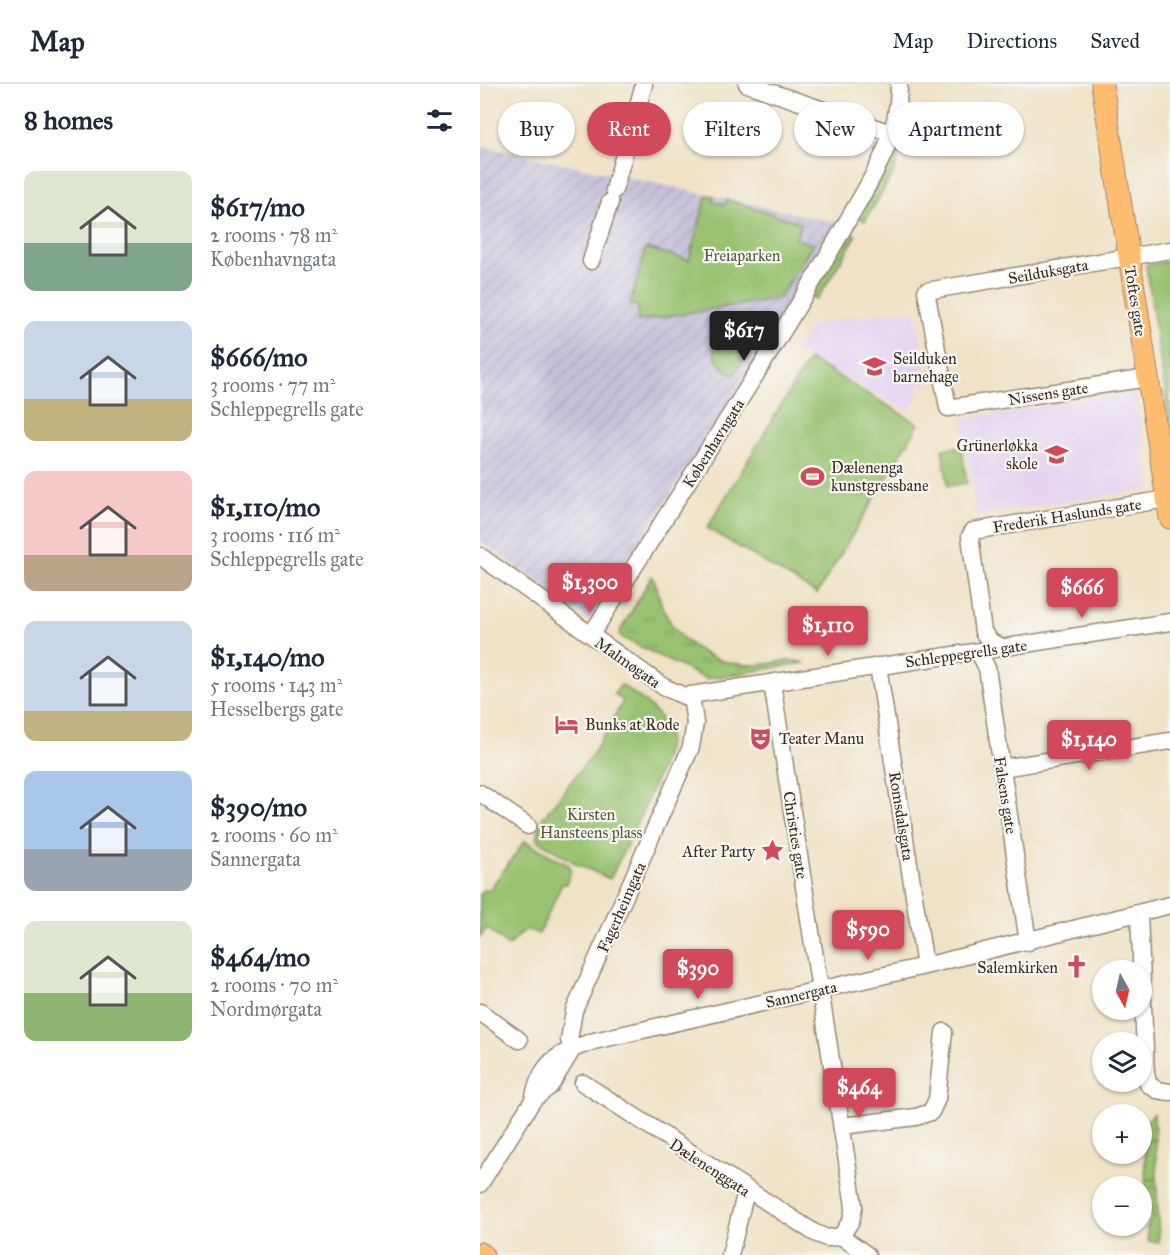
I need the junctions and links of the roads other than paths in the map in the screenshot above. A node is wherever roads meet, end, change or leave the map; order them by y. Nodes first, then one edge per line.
1 (644, 84) edge
2 (747, 84) edge
3 (899, 84) edge
4 (1102, 84) edge
5 (898, 102) edge
6 (888, 132) edge
7 (888, 141) edge
8 (1170, 250) edge
9 (1129, 257) junction
10 (591, 261) dead end
11 (1148, 378) junction
12 (948, 408) joint
13 (1168, 509) edge
14 (480, 556) edge
15 (1170, 622) edge
16 (591, 635) junction
17 (1004, 648) junction
18 (978, 651) junction
19 (878, 666) junction
20 (772, 683) junction
21 (691, 696) junction
22 (1170, 741) edge
23 (1002, 768) junction
24 (480, 793) edge
25 (528, 826) dead end
26 (1170, 905) edge
27 (1138, 913) junction
28 (1028, 942) junction
29 (925, 966) junction
30 (820, 990) junction
31 (480, 1012) edge
32 (944, 1032) dead end
33 (519, 1040) dead end
34 (572, 1050) junction
35 (583, 1083) dead end
36 (1170, 1092) edge
37 (842, 1126) junction
38 (480, 1184) edge
39 (746, 1191) junction
40 (841, 1236) junction
41 (730, 1255) edge
42 (867, 1255) edge

1 - 10 street
2 - 6 street
3 - 5 street, Københavngata
4 - 9 main road, Toftes gate
7 - 16 street, Københavngata
8 - 9 street, Seilduksgata
9 - 11 main road, Toftes gate
9 - 12 street, Seilduksgata
11 - 12 street, Nissens gate
11 - 13 main road, Toftes gate
13 - 17 street, Frederik Haslunds gate
14 - 16 street, Malmøgata
15 - 17 street, Schleppegrells gate
16 - 21 street, Malmøgata
17 - 18 street, Schleppegrells gate
18 - 19 street, Schleppegrells gate
18 - 23 street, Falsens gate
19 - 20 street, Schleppegrells gate
19 - 29 street, Romsdalsgata
20 - 21 street, Schleppegrells gate
20 - 30 street, Christies gate
21 - 34 street, Fagerheimgata
22 - 23 street
23 - 28 street, Falsens gate
24 - 25 street
26 - 27 street, Sannergata
27 - 28 street, Sannergata
27 - 36 street
28 - 29 street, Sannergata
29 - 30 street, Sannergata
30 - 34 street, Sannergata
30 - 37 street, Christies gate
31 - 33 street
32 - 37 street
34 - 38 street
35 - 39 street, Dælenenggata
37 - 40 street, Christies gate
39 - 40 street, Dælenenggata
39 - 41 street
40 - 42 street

